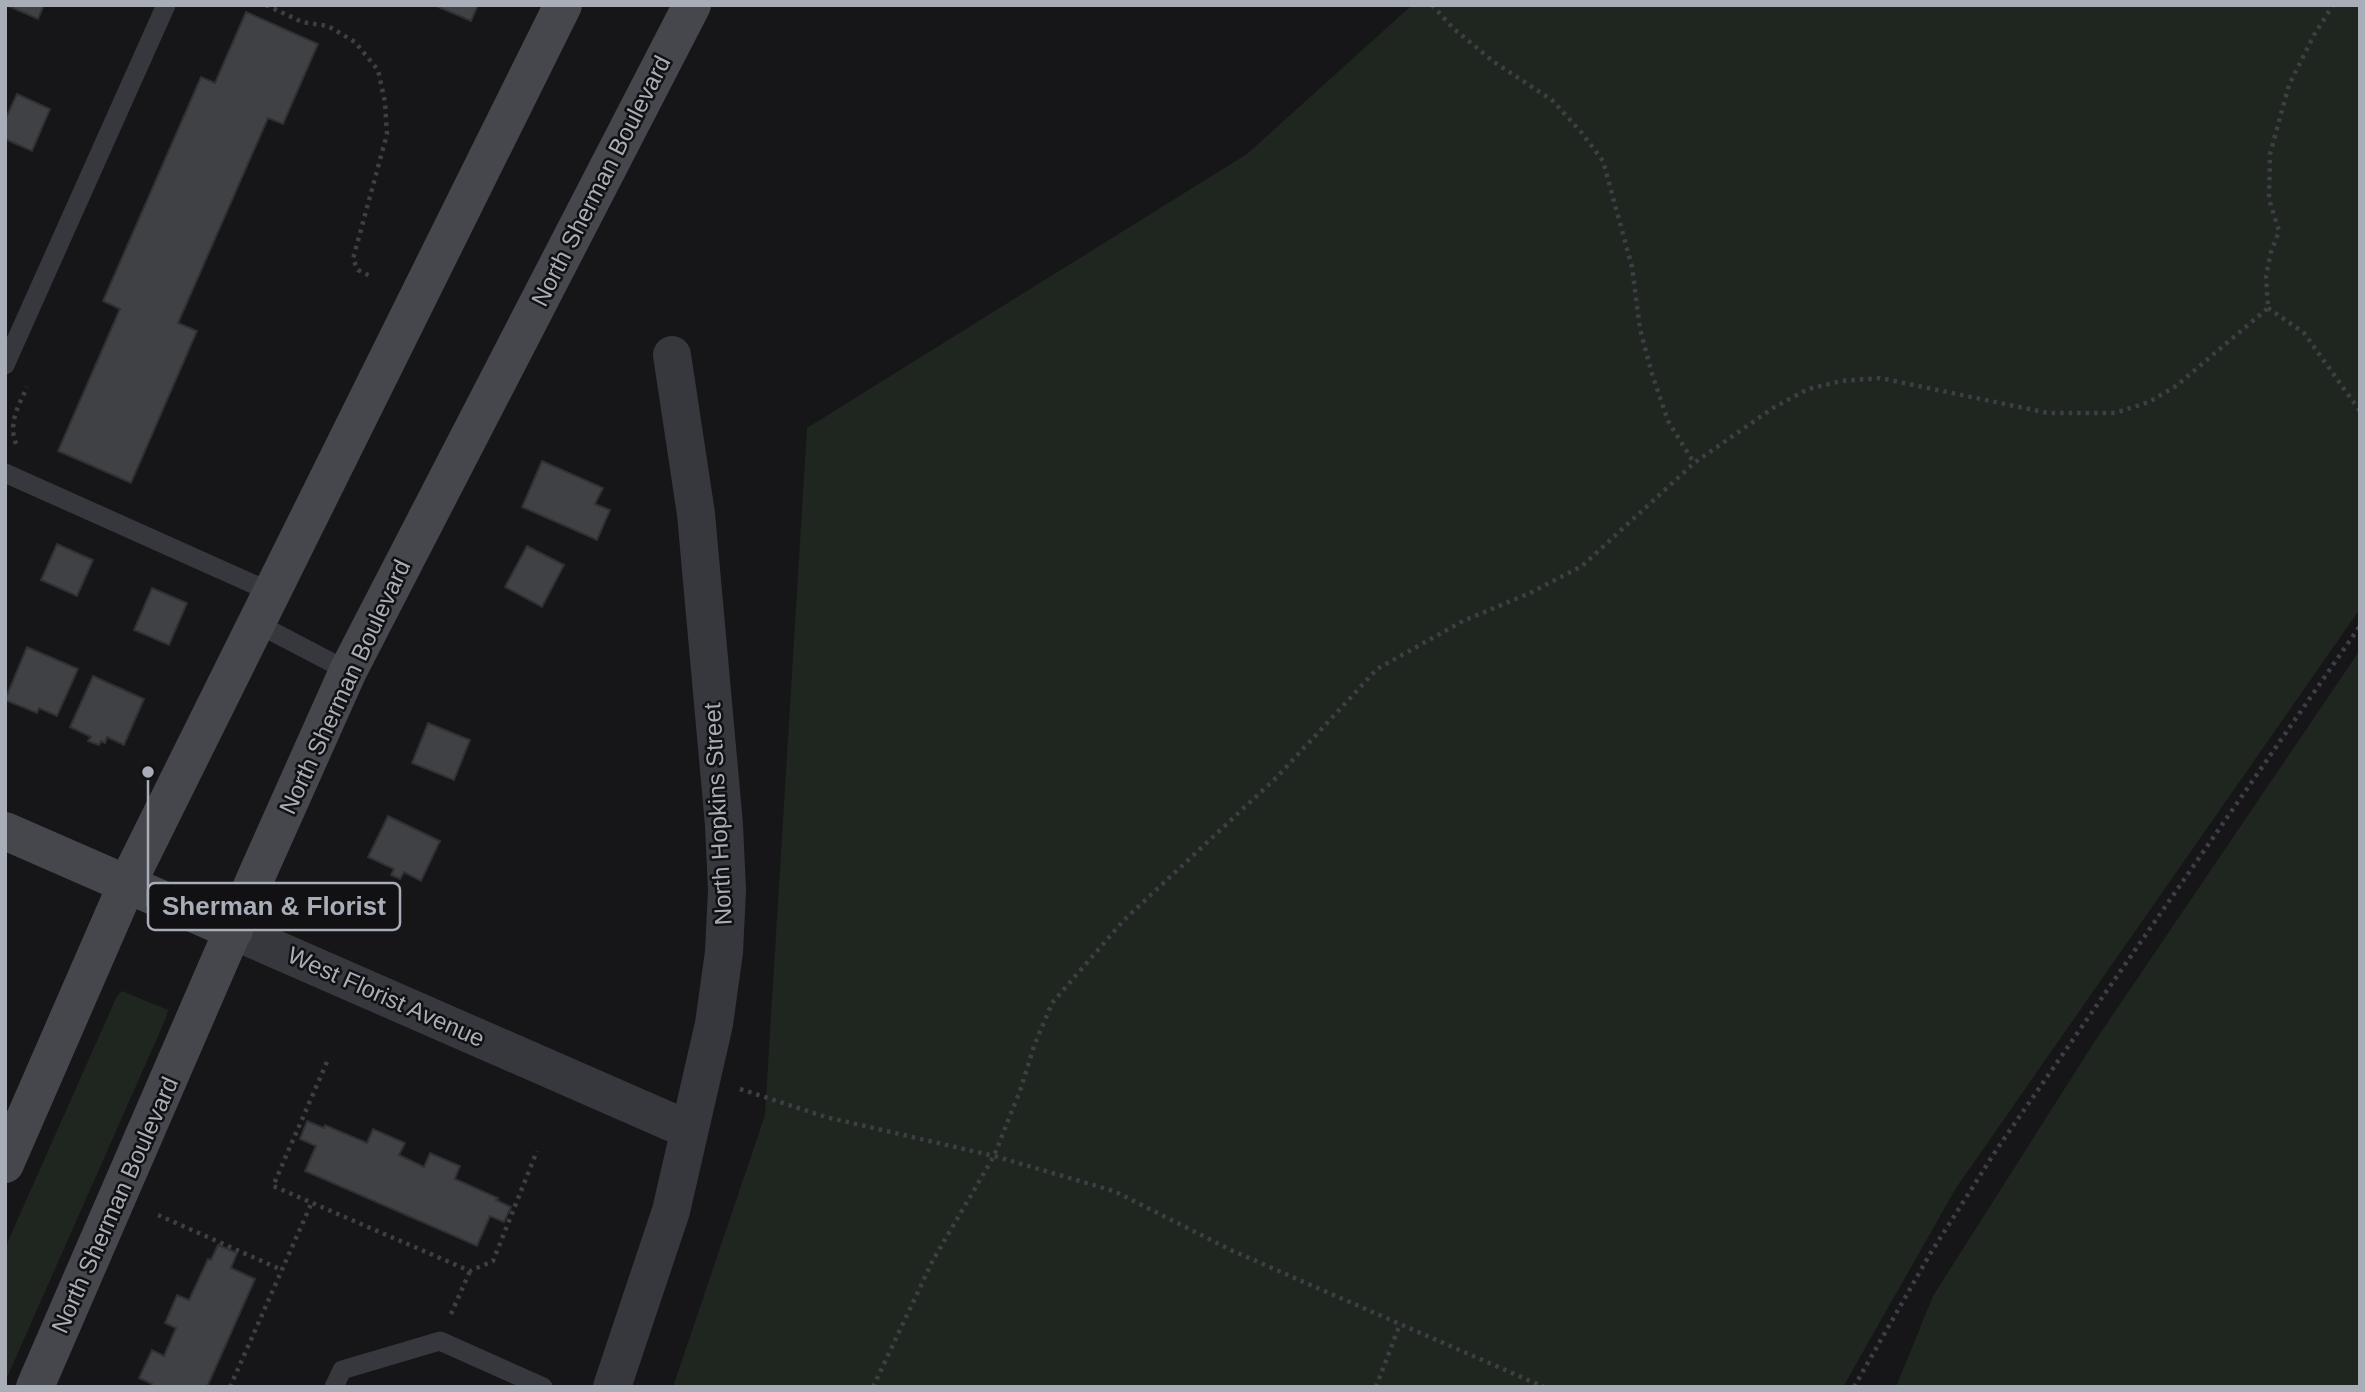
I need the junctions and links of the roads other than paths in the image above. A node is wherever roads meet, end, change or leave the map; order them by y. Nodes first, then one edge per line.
1 (166, 5) edge
2 (563, 5) edge
3 (692, 5) edge
4 (672, 355) dead end
5 (5, 365) edge
6 (5, 473) edge
7 (264, 608) junction
8 (348, 671) junction
9 (5, 831) edge
10 (127, 884) junction
11 (234, 931) junction
12 (689, 1130) junction
13 (5, 1164) edge
14 (35, 1387) edge
15 (334, 1387) edge
16 (543, 1387) edge
17 (612, 1387) edge

1 - 5 lane
2 - 7 main road
3 - 8 main road, North Sherman Boulevard
4 - 12 street, North Hopkins Street
6 - 7 lane
7 - 8 lane
7 - 10 main road
8 - 11 main road, North Sherman Boulevard
9 - 10 main road, West Florist Avenue
10 - 11 main road, West Florist Avenue
10 - 13 main road
11 - 12 street, West Florist Avenue
11 - 14 main road, North Sherman Boulevard
12 - 17 street, North Hopkins Street
15 - 16 lane

